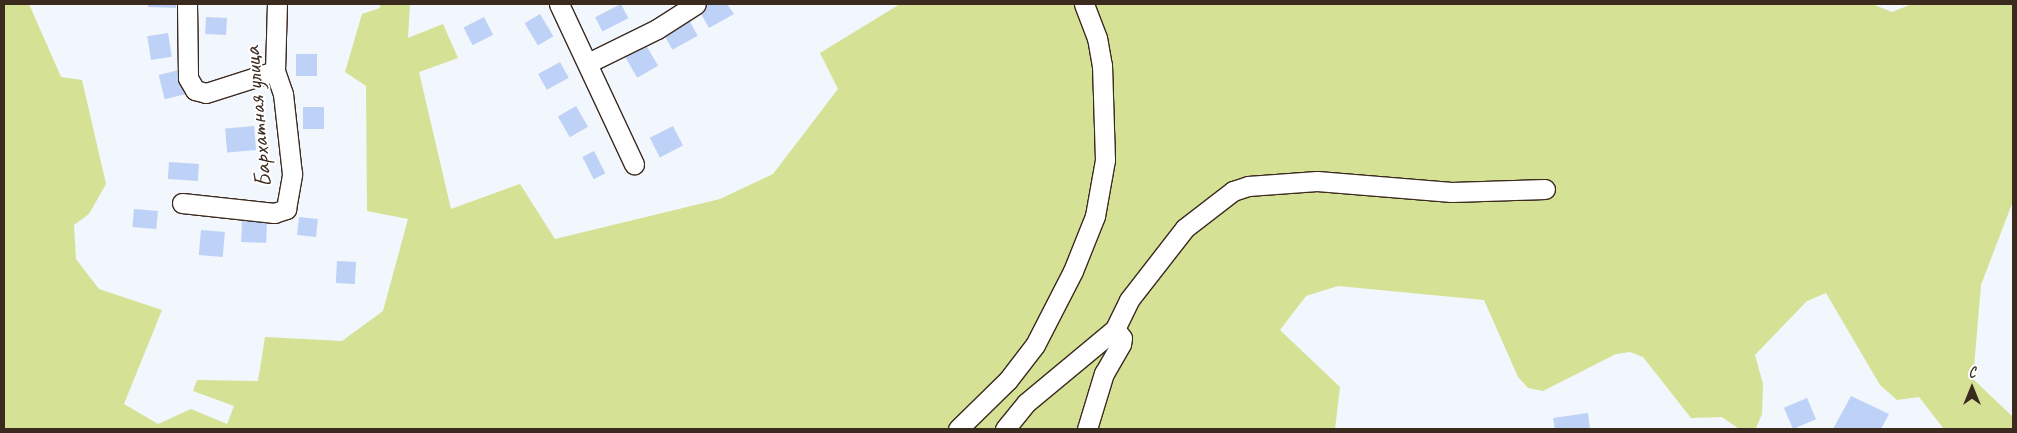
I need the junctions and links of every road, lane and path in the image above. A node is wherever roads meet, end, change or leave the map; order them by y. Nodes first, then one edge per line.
1 (187, 4) edge
2 (276, 4) edge
3 (560, 4) edge
4 (696, 4) edge
5 (1084, 4) edge
6 (588, 63) junction
7 (275, 71) junction
8 (634, 164) dead end
9 (1545, 189) dead end
10 (182, 204) dead end
11 (1115, 330) junction
12 (958, 429) edge
13 (1005, 429) edge
14 (1087, 429) edge

1 - 7 street
2 - 7 street, Бархатная улица
3 - 6 street
4 - 6 street
5 - 12 street
6 - 8 street
7 - 10 street, Бархатная улица
9 - 11 street
11 - 13 street
11 - 14 street

